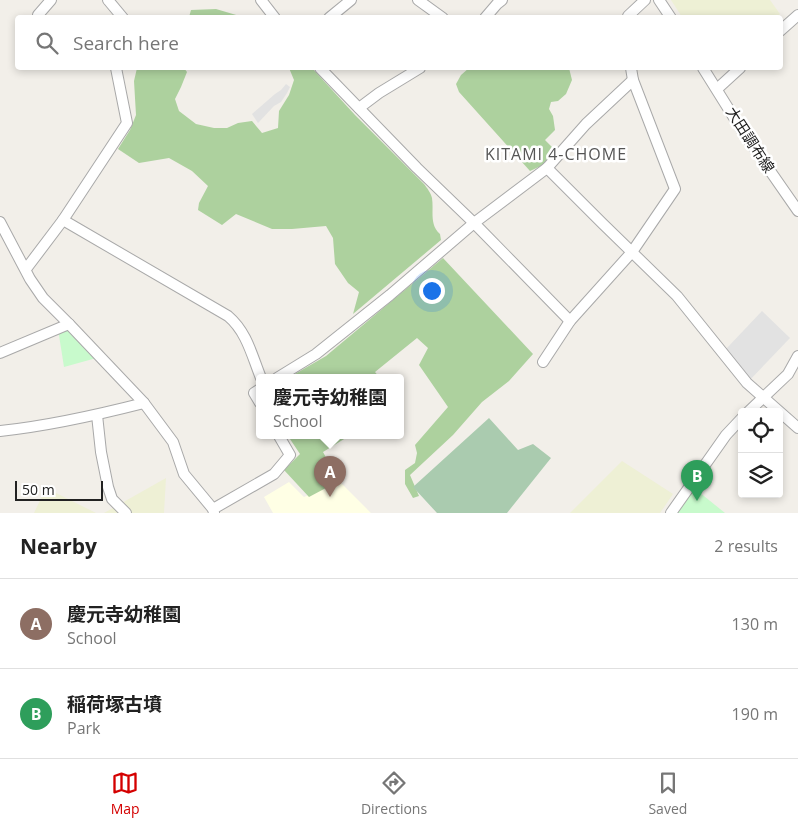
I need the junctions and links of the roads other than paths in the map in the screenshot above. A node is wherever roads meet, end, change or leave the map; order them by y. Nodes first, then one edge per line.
1 (51, 0) edge
2 (108, 0) edge
3 (261, 0) edge
4 (351, 0) edge
5 (418, 0) edge
6 (645, 0) edge
7 (659, 0) edge
8 (497, 1) edge
9 (38, 15) dead end
10 (121, 15) edge
11 (274, 15) edge
12 (333, 15) edge
13 (439, 15) edge
14 (487, 15) edge
15 (629, 15) edge
16 (669, 15) edge
17 (798, 15) edge
18 (783, 28) edge
19 (116, 70) edge
20 (322, 70) edge
21 (417, 70) edge
22 (631, 70) edge
23 (704, 70) edge
24 (738, 70) edge
25 (633, 80) junction
26 (717, 89) junction
27 (359, 108) junction
28 (547, 168) junction
29 (798, 211) edge
30 (63, 220) junction
31 (0, 222) edge
32 (474, 223) junction
33 (632, 252) junction
34 (26, 269) junction
35 (570, 322) junction
36 (69, 324) junction
37 (0, 353) edge
38 (798, 356) edge
39 (543, 362) dead end
40 (259, 374) edge
41 (284, 374) edge
42 (763, 398) junction
43 (144, 403) junction
44 (752, 408) edge
45 (97, 415) junction
46 (738, 422) edge
47 (798, 428) edge
48 (0, 431) edge
49 (281, 439) edge
50 (213, 511) edge
51 (126, 513) edge
52 (672, 513) edge

1 - 9 street
2 - 10 street
3 - 11 street
4 - 12 street
5 - 13 street
6 - 15 street
7 - 16 street
8 - 14 street
17 - 18 street
19 - 30 street
20 - 27 street
21 - 27 street
22 - 25 street
23 - 26 street, 大田調布線
24 - 26 street
25 - 28 street
25 - 33 street
26 - 29 street, 大田調布線
27 - 32 street
28 - 32 street
28 - 33 street
30 - 34 street
30 - 40 street
31 - 34 street
32 - 35 street
32 - 41 street
33 - 35 street
33 - 42 street
34 - 36 street
35 - 39 street
36 - 37 street
36 - 43 street
38 - 42 street
42 - 44 street
42 - 47 street
43 - 45 street
43 - 50 street
45 - 48 street
45 - 51 street
46 - 52 street
49 - 50 street

